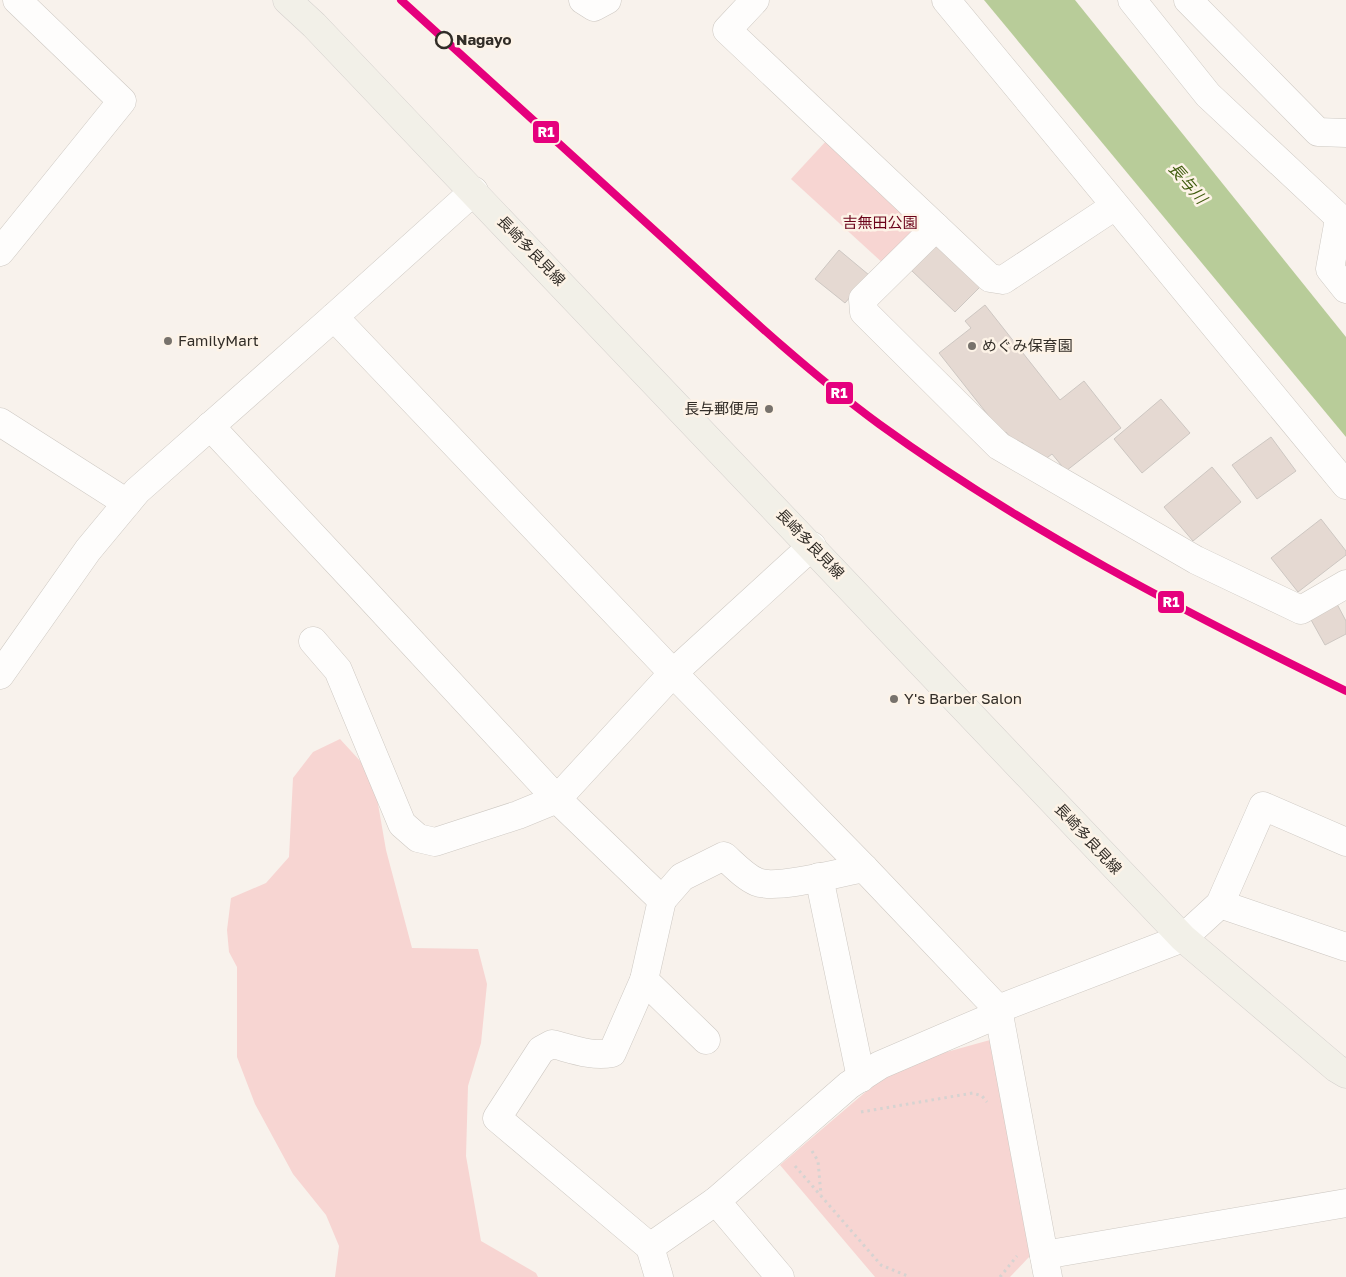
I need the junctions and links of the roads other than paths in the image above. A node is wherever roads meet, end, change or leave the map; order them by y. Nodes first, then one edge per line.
1 (17, 0) edge
2 (287, 0) edge
3 (582, 0) edge
4 (607, 0) edge
5 (755, 0) edge
6 (946, 0) edge
7 (1132, 0) edge
8 (1188, 0) edge
9 (1346, 133) edge
10 (474, 191) junction
11 (1115, 206) junction
12 (1343, 221) edge
13 (936, 227) junction
14 (0, 252) edge
15 (1346, 289) edge
16 (334, 317) junction
17 (0, 422) edge
18 (210, 426) junction
19 (1346, 486) edge
20 (128, 503) junction
21 (812, 546) junction
22 (1346, 584) edge
23 (313, 641) dead end
24 (673, 673) junction
25 (0, 675) edge
26 (557, 799) junction
27 (1346, 842) edge
28 (864, 868) junction
29 (819, 877) junction
30 (662, 900) junction
31 (1220, 904) junction
32 (1183, 938) junction
33 (1346, 947) edge
34 (644, 980) junction
35 (999, 1011) junction
36 (706, 1040) dead end
37 (1346, 1074) edge
38 (861, 1078) junction
39 (716, 1201) junction
40 (1346, 1203) edge
41 (650, 1247) junction
42 (1037, 1261) edge
43 (658, 1277) edge
44 (780, 1277) edge

1 - 14 street
2 - 10 main road, 長崎多良見線
3 - 4 street
5 - 13 street
6 - 11 street
7 - 12 street
8 - 9 street
10 - 16 street
10 - 21 main road, 長崎多良見線
11 - 13 street
11 - 19 street
12 - 15 street
13 - 22 street
16 - 18 street
16 - 24 street
17 - 20 street
18 - 20 street
18 - 26 street
20 - 25 street
21 - 24 street
21 - 32 main road, 長崎多良見線
23 - 26 street
24 - 26 street
24 - 28 street
26 - 30 street
27 - 31 street
28 - 29 street
28 - 35 street
29 - 30 street
29 - 38 street
30 - 34 street
31 - 32 street
31 - 33 street
32 - 35 street
32 - 37 main road, 長崎多良見線
34 - 36 street
34 - 41 street
35 - 38 street
35 - 42 street
38 - 39 street
39 - 41 street
39 - 44 street
40 - 42 street
41 - 43 street

